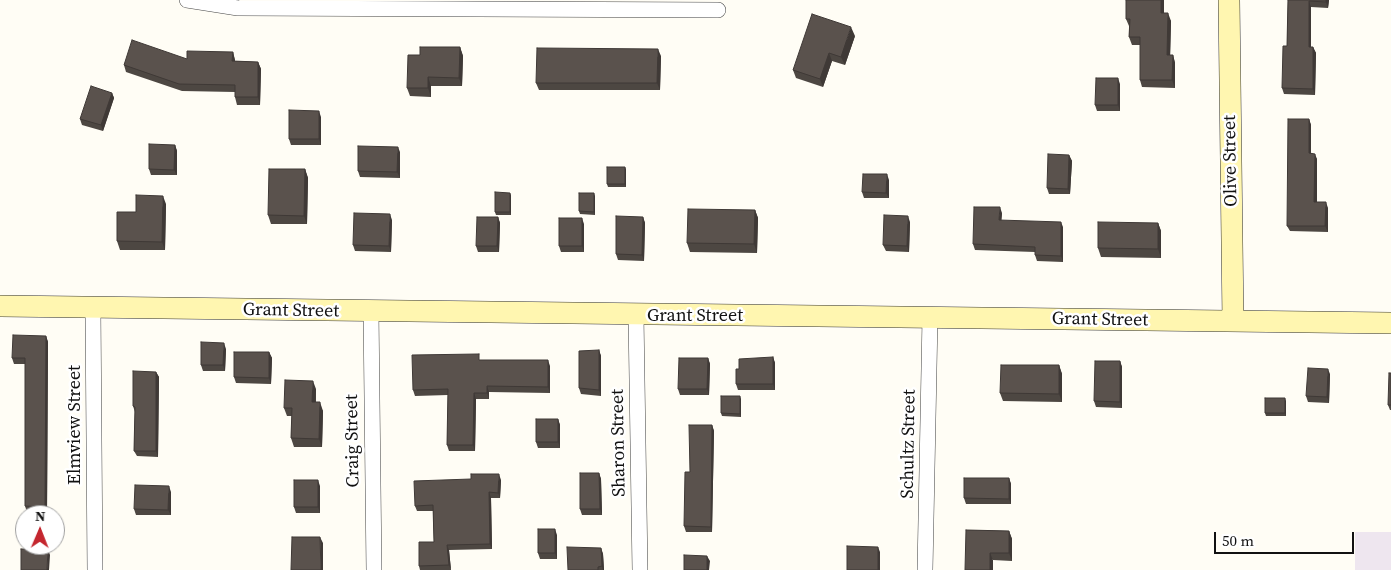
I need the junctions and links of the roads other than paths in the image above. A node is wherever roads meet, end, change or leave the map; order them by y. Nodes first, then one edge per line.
1 (187, 0) edge
2 (1229, 0) edge
3 (718, 10) dead end
4 (0, 306) edge
5 (93, 309) junction
6 (370, 312) junction
7 (636, 316) junction
8 (930, 318) junction
9 (1233, 321) junction
10 (1391, 323) edge
11 (95, 570) edge
12 (374, 570) edge
13 (640, 570) edge
14 (925, 570) edge

1 - 3 street
2 - 9 street, Olive Street
4 - 5 street, Grant Street
5 - 6 street, Grant Street
5 - 11 street, Elmview Street
6 - 7 street, Grant Street
6 - 12 street, Craig Street
7 - 8 street, Grant Street
7 - 13 street, Sharon Street
8 - 9 street, Grant Street
8 - 14 street, Schultz Street
9 - 10 street, Grant Street

